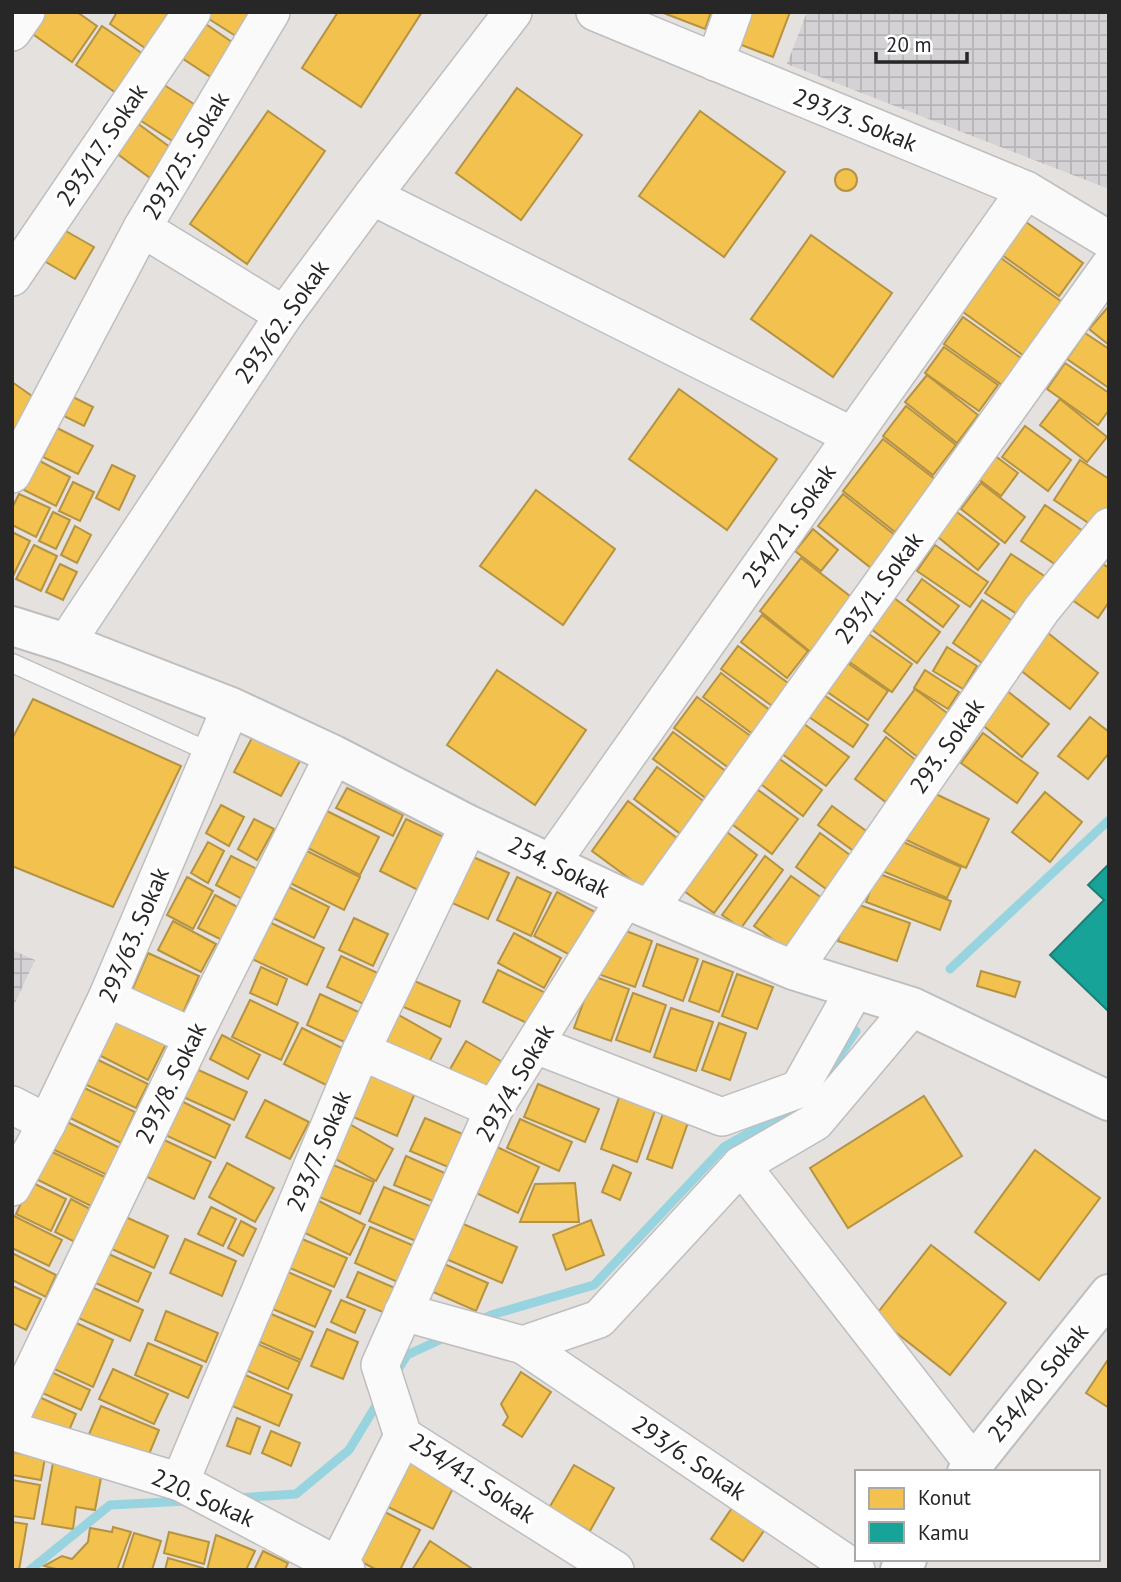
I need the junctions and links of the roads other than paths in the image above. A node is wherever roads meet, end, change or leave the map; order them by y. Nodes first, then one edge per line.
1 (26, 12) edge
2 (192, 12) edge
3 (271, 12) edge
4 (513, 12) edge
5 (595, 12) edge
6 (733, 12) edge
7 (12, 32) edge
8 (715, 62) junction
9 (1026, 190) junction
10 (372, 196) junction
11 (142, 228) junction
12 (1109, 240) edge
13 (1109, 267) edge
14 (12, 277) edge
15 (284, 315) junction
16 (852, 436) junction
17 (12, 474) edge
18 (1109, 527) edge
19 (14, 641) edge
20 (66, 643) junction
21 (231, 707) junction
22 (212, 753) junction
23 (334, 755) junction
24 (470, 825) junction
25 (551, 863) junction
26 (637, 904) junction
27 (793, 970) junction
28 (855, 989) junction
29 (107, 998) junction
30 (912, 1007) junction
31 (193, 1037) junction
32 (536, 1045) junction
33 (361, 1051) junction
34 (1107, 1103) edge
35 (12, 1105) edge
36 (495, 1109) junction
37 (47, 1124) junction
38 (741, 1165) junction
39 (12, 1187) edge
40 (1109, 1294) edge
41 (403, 1312) junction
42 (523, 1345) junction
43 (12, 1414) edge
44 (12, 1431) edge
45 (403, 1436) junction
46 (970, 1467) edge
47 (180, 1482) junction
48 (342, 1567) edge
49 (615, 1570) edge
50 (856, 1570) edge

1 - 7 street
2 - 14 street, 293/17. Sokak
3 - 11 street, 293/25. Sokak
4 - 10 street, 293/62. Sokak
5 - 8 street, 293/3. Sokak
6 - 8 street
8 - 9 street, 293/3. Sokak
9 - 12 street, 293/3. Sokak
9 - 16 street, 254/21. Sokak
10 - 15 street, 293/62. Sokak
10 - 16 street
11 - 15 street, 293/25. Sokak
11 - 17 street
13 - 26 street, 293/1. Sokak
15 - 20 street, 293/62. Sokak
16 - 25 street, 254/21. Sokak
18 - 27 street, 293. Sokak
19 - 20 street, 254. Sokak
19 - 22 lane
20 - 21 street, 254. Sokak
21 - 22 street, 293/63. Sokak
21 - 23 street, 254. Sokak
22 - 29 street, 293/63. Sokak
23 - 24 street, 254. Sokak
23 - 31 street, 293/8. Sokak
24 - 25 street, 254. Sokak
24 - 33 street, 293/7. Sokak
25 - 26 street, 254. Sokak
26 - 27 street, 254. Sokak
26 - 32 street, 293/4. Sokak
27 - 28 street, 254. Sokak
28 - 30 street, 254. Sokak
28 - 32 street
29 - 31 street
29 - 37 street, 293/63. Sokak
30 - 34 street, 254. Sokak
30 - 38 street
31 - 43 street, 293/8. Sokak
32 - 36 street, 293/4. Sokak
33 - 36 street
33 - 47 street, 293/7. Sokak
35 - 37 street
36 - 41 street, 293/4. Sokak
37 - 39 street, 293/63. Sokak
38 - 42 street
38 - 46 street
40 - 46 street, 254/40. Sokak
41 - 42 street, 293/6. Sokak
41 - 45 street, 254/41. Sokak
42 - 50 street, 293/6. Sokak
44 - 47 street, 220. Sokak
45 - 48 street
45 - 49 street, 254/41. Sokak
47 - 48 street, 220. Sokak

